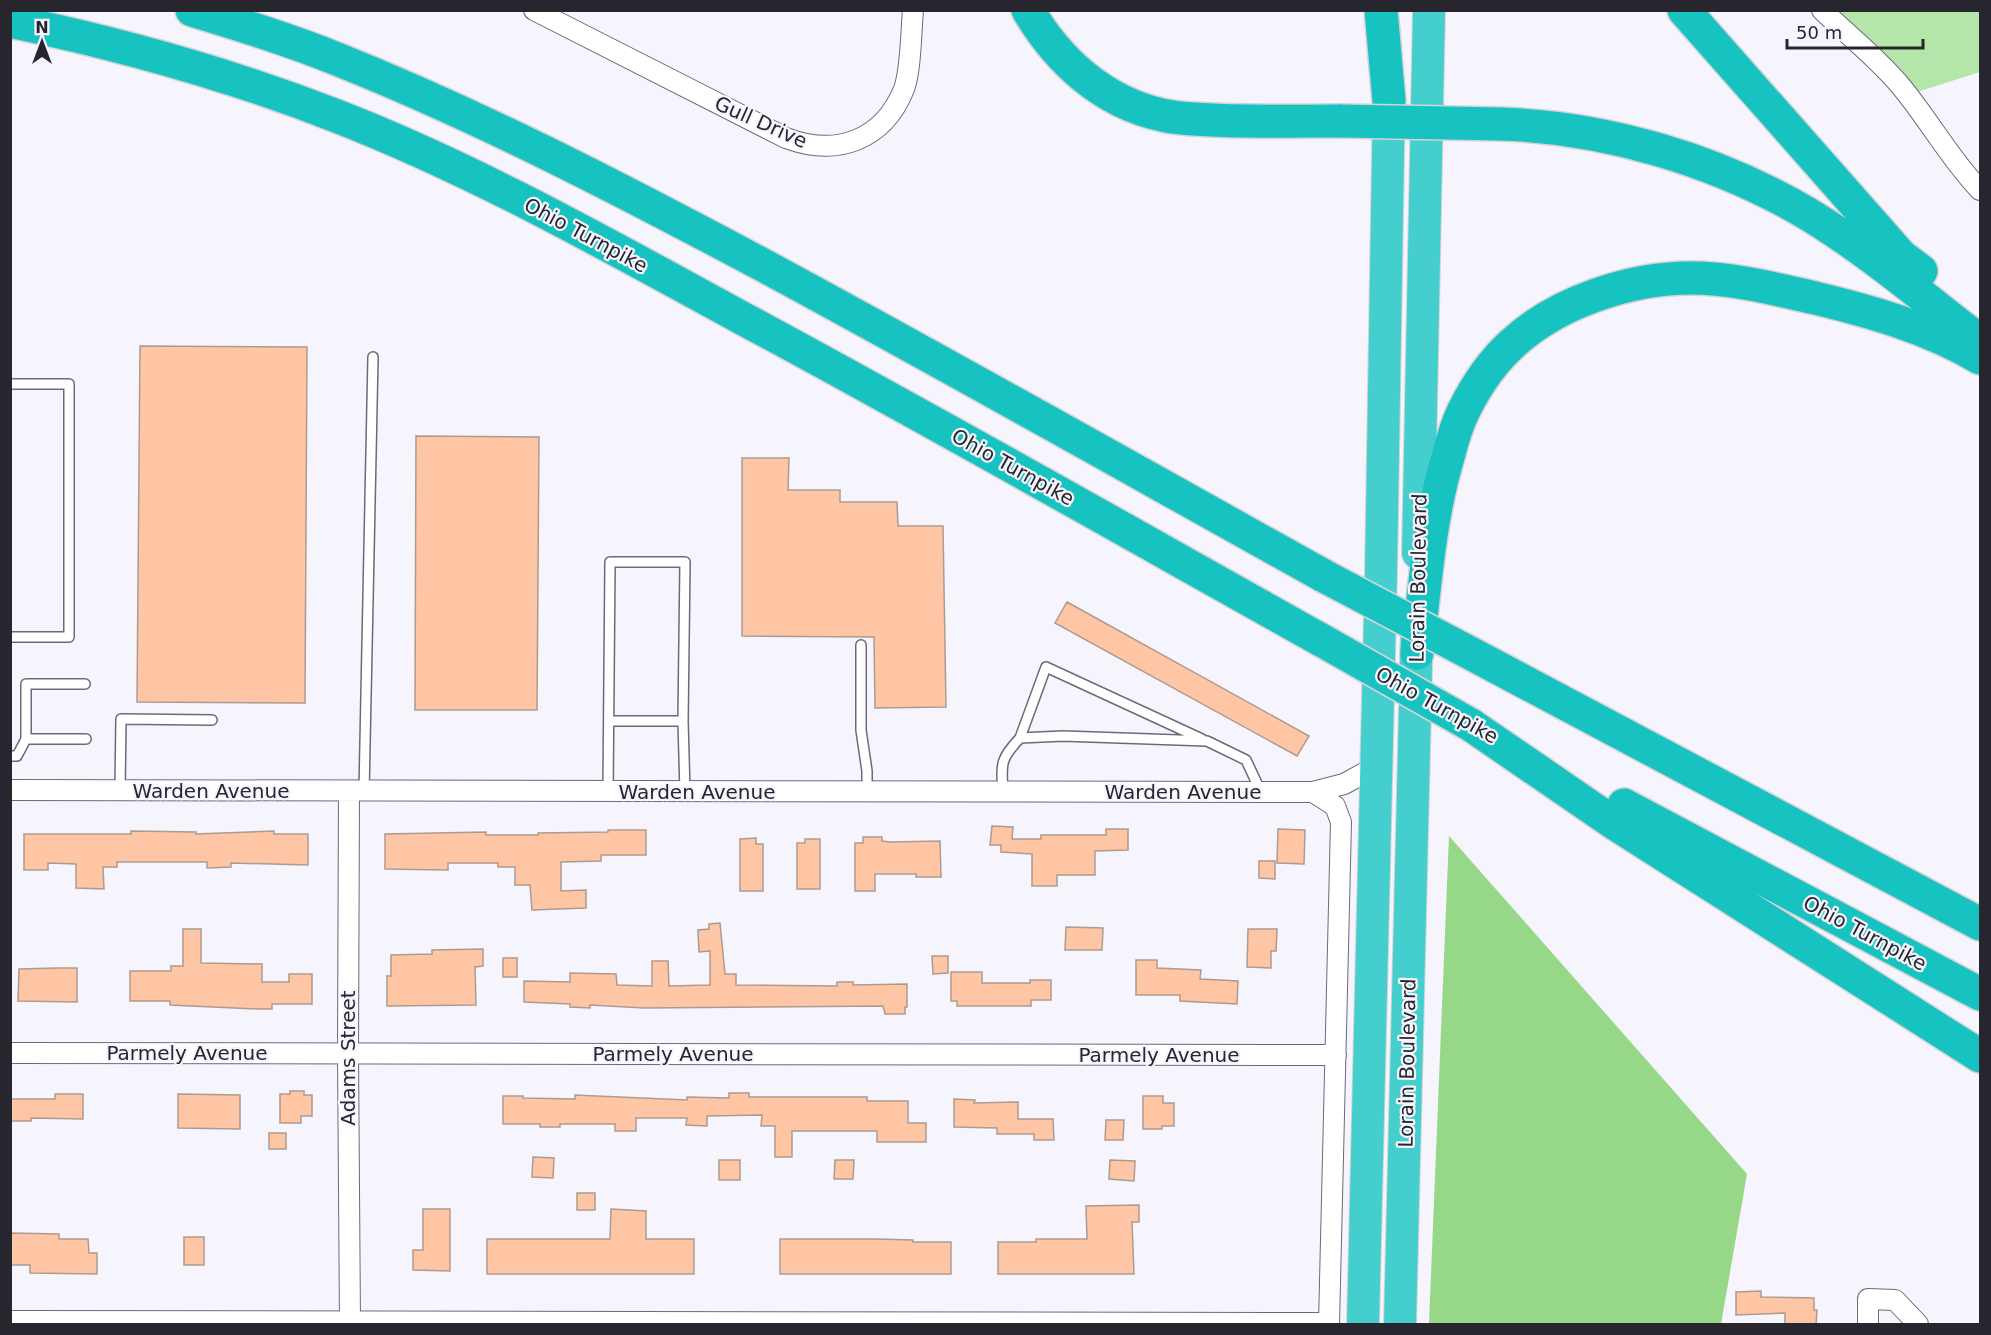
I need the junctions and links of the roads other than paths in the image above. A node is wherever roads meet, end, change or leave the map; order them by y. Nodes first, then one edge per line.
1 (192, 10) edge
2 (534, 10) edge
3 (913, 10) edge
4 (1028, 10) edge
5 (1050, 10) edge
6 (1381, 10) edge
7 (1389, 10) edge
8 (1429, 10) edge
9 (1684, 10) edge
10 (1822, 10) edge
11 (10, 21) edge
12 (1389, 101) junction
13 (1341, 115) junction
14 (1499, 117) junction
15 (1980, 190) edge
16 (1901, 256) junction
17 (1980, 315) edge
18 (1980, 341) edge
19 (373, 357) dead end
20 (1980, 358) edge
21 (10, 384) edge
22 (10, 637) edge
23 (861, 645) dead end
24 (1417, 653) junction
25 (85, 684) dead end
26 (212, 720) dead end
27 (609, 721) junction
28 (684, 721) junction
29 (1471, 725) junction
30 (1020, 738) junction
31 (26, 739) junction
32 (86, 739) dead end
33 (1207, 741) junction
34 (10, 756) edge
35 (1377, 766) junction
36 (10, 790) edge
37 (120, 791) junction
38 (356, 792) junction
39 (608, 792) junction
40 (685, 792) junction
41 (867, 792) junction
42 (1003, 792) junction
43 (1262, 792) junction
44 (1313, 792) junction
45 (1808, 831) junction
46 (1980, 909) edge
47 (1980, 924) edge
48 (1980, 994) edge
49 (10, 1053) edge
50 (348, 1053) junction
51 (1336, 1055) junction
52 (1980, 1056) edge
53 (10, 1321) edge
54 (350, 1323) edge
55 (1329, 1324) edge
56 (1363, 1324) edge
57 (1400, 1324) edge
58 (1868, 1324) edge
59 (1918, 1324) edge

1 - 45 highway, bridge
2 - 3 street, Gull Drive
4 - 13 highway
5 - 13 highway
6 - 12 highway
7 - 12 highway, Lorain Boulevard
8 - 24 highway, Lorain Boulevard
9 - 16 highway
10 - 15 street
11 - 29 highway, Ohio Turnpike, bridge
12 - 35 highway, Lorain Boulevard
13 - 14 highway
14 - 16 highway
14 - 18 highway
16 - 17 highway
19 - 38 lane
20 - 24 highway
21 - 22 lane
23 - 41 lane
24 - 57 highway, Lorain Boulevard
25 - 31 lane
26 - 37 lane
27 - 28 lane
27 - 28 lane
27 - 39 lane
28 - 40 lane
29 - 48 highway, Ohio Turnpike
29 - 52 highway
30 - 33 lane
30 - 33 lane
30 - 42 lane
31 - 32 lane
31 - 34 lane
33 - 43 lane
35 - 44 street, Warden Avenue
35 - 56 highway, Lorain Boulevard
36 - 37 street, Warden Avenue
37 - 38 street, Warden Avenue
38 - 39 street, Warden Avenue
38 - 50 street, Adams Street
39 - 40 street, Warden Avenue
40 - 41 street, Warden Avenue
41 - 42 street, Warden Avenue
42 - 43 street, Warden Avenue
43 - 44 street, Warden Avenue
44 - 51 street
45 - 46 highway
45 - 47 highway
49 - 50 street, Parmely Avenue
50 - 51 street, Parmely Avenue
50 - 54 street, Adams Street
51 - 55 street
53 - 54 street
54 - 55 street
58 - 59 street

